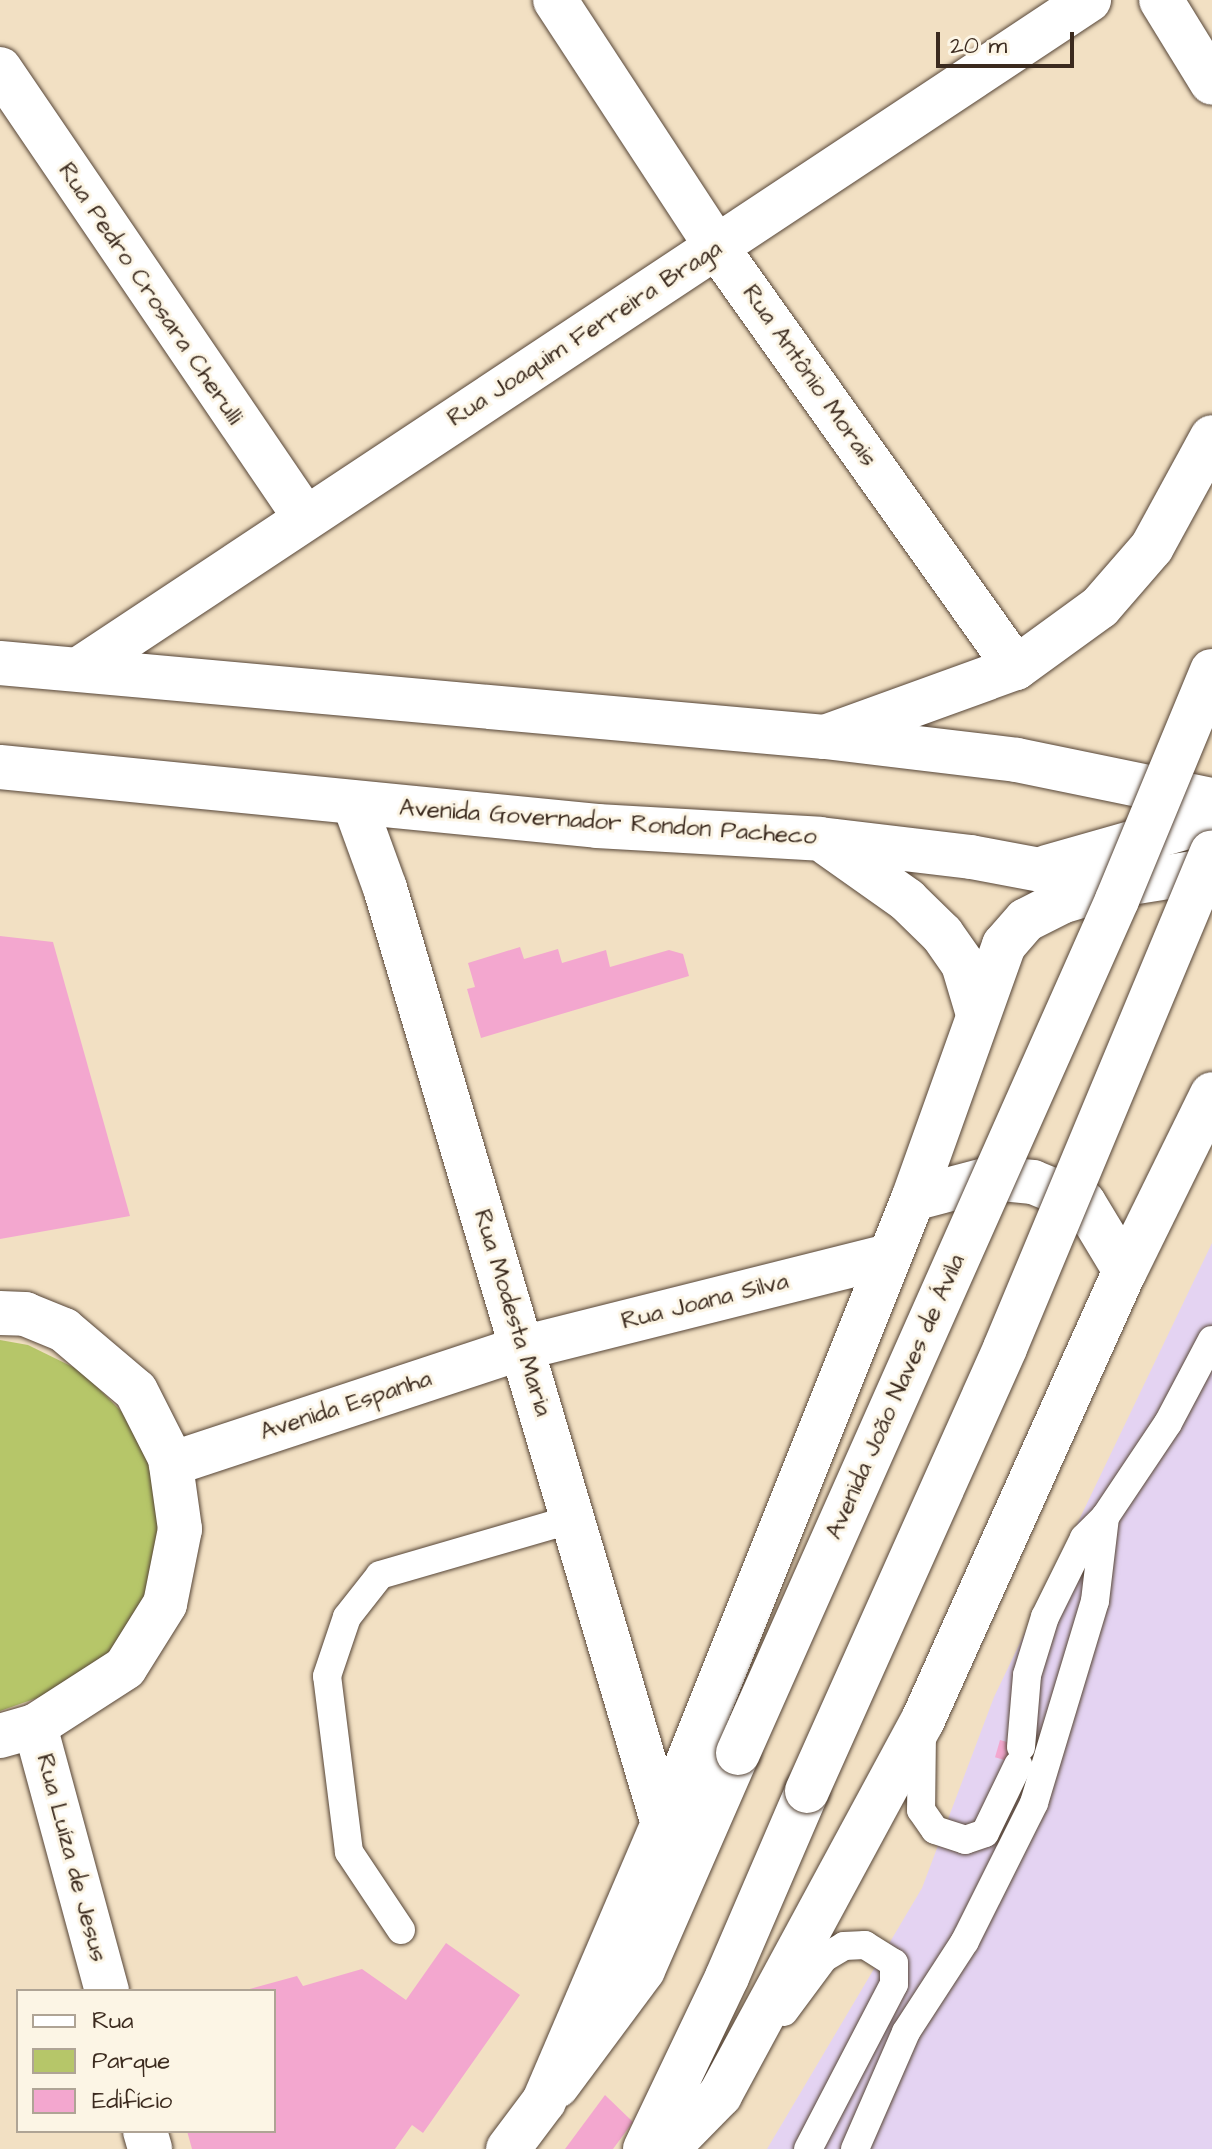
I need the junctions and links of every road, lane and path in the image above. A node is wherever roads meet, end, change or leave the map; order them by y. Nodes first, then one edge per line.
1 (555, 0) edge
2 (1089, 0) edge
3 (1161, 0) edge
4 (0, 69) edge
5 (1212, 83) edge
6 (718, 249) junction
7 (1212, 437) edge
8 (304, 516) junction
9 (0, 663) edge
10 (82, 667) junction
11 (1016, 668) junction
12 (1212, 671) edge
13 (825, 737) junction
14 (0, 767) edge
15 (1212, 800) edge
16 (354, 803) junction
17 (1212, 820) edge
18 (820, 839) junction
19 (1212, 852) edge
20 (1040, 869) junction
21 (1212, 870) edge
22 (1118, 885) junction
23 (1212, 906) edge
24 (977, 1011) junction
25 (1212, 1094) edge
26 (913, 1199) junction
27 (887, 1256) junction
28 (1125, 1271) junction
29 (0, 1313) edge
30 (1212, 1340) edge
31 (522, 1348) junction
32 (171, 1464) junction
33 (1105, 1517) junction
34 (573, 1519) junction
35 (922, 1722) junction
36 (17, 1731) edge
37 (663, 1824) junction
38 (401, 1930) dead end
39 (106, 1989) edge
40 (720, 2095) junction
41 (544, 2101) junction
42 (508, 2149) edge
43 (645, 2149) edge
44 (667, 2149) edge
45 (808, 2149) edge
46 (855, 2149) edge

1 - 6 main road, Rua Antônio Morais
2 - 6 main road, Rua Joaquim Ferreira Braga
3 - 5 main road
4 - 8 main road, Rua Pedro Crosara Cherulli
6 - 8 main road, Rua Joaquim Ferreira Braga
6 - 11 main road, Rua Antônio Morais
7 - 11 main road
8 - 10 main road, Rua Joaquim Ferreira Braga
9 - 10 main road
10 - 13 main road
11 - 13 main road
12 - 41 main road, Avenida João Naves de Ávila, bridge
13 - 15 main road
14 - 16 main road, Avenida Governador Rondon Pacheco
16 - 18 main road, Avenida Governador Rondon Pacheco
16 - 31 main road, Rua Modesta Maria
17 - 20 main road
18 - 20 main road, Avenida Governador Rondon Pacheco
18 - 24 main road
19 - 43 main road, bridge
20 - 22 main road, Avenida Governador Rondon Pacheco
21 - 22 main road
22 - 23 main road, Avenida Governador Rondon Pacheco
22 - 24 main road, Avenida João Naves de Ávila
24 - 26 main road, Avenida João Naves de Ávila
25 - 28 main road
26 - 27 main road, Avenida João Naves de Ávila
26 - 28 main road
27 - 31 main road, Rua Joana Silva
27 - 37 main road, Avenida João Naves de Ávila
28 - 35 main road
29 - 32 main road
30 - 33 lane
31 - 32 main road, Avenida Espanha
31 - 34 main road, Rua Modesta Maria
32 - 36 main road
33 - 35 lane
33 - 46 lane
34 - 37 main road, Rua Modesta Maria
34 - 38 lane
35 - 40 main road
36 - 39 main road, Rua Luíza de Jesus
37 - 41 main road, Avenida João Naves de Ávila
40 - 44 main road
40 - 45 lane
41 - 42 main road, Avenida João Naves de Ávila

